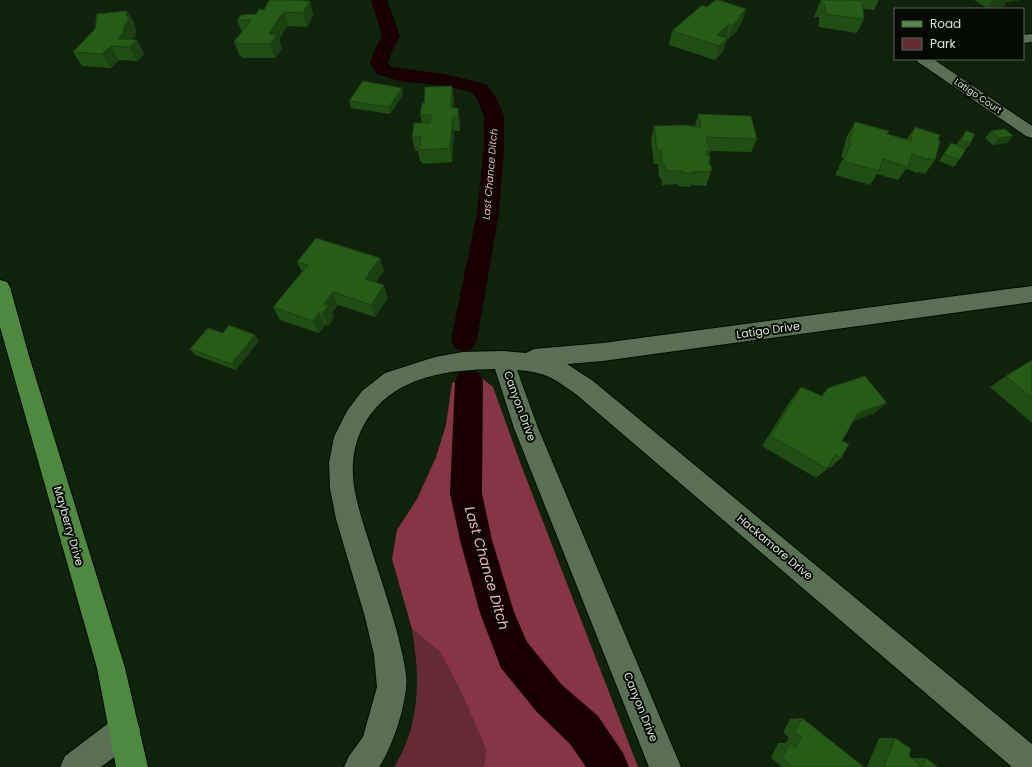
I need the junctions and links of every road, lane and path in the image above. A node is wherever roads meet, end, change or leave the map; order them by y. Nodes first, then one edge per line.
1 (924, 60) edge
2 (1032, 133) edge
3 (0, 287) edge
4 (1032, 294) edge
5 (503, 360) junction
6 (125, 730) junction
7 (1032, 764) edge
8 (76, 767) edge
9 (132, 767) edge
10 (360, 767) edge
11 (665, 767) edge

1 - 2 street, Latigo Court
3 - 6 main road, Mayberry Drive
4 - 5 street, Latigo Drive
5 - 7 street, Hackamore Drive
5 - 10 street, Canyon Drive
5 - 11 street, Canyon Drive
6 - 8 street
6 - 9 main road, Mayberry Drive

